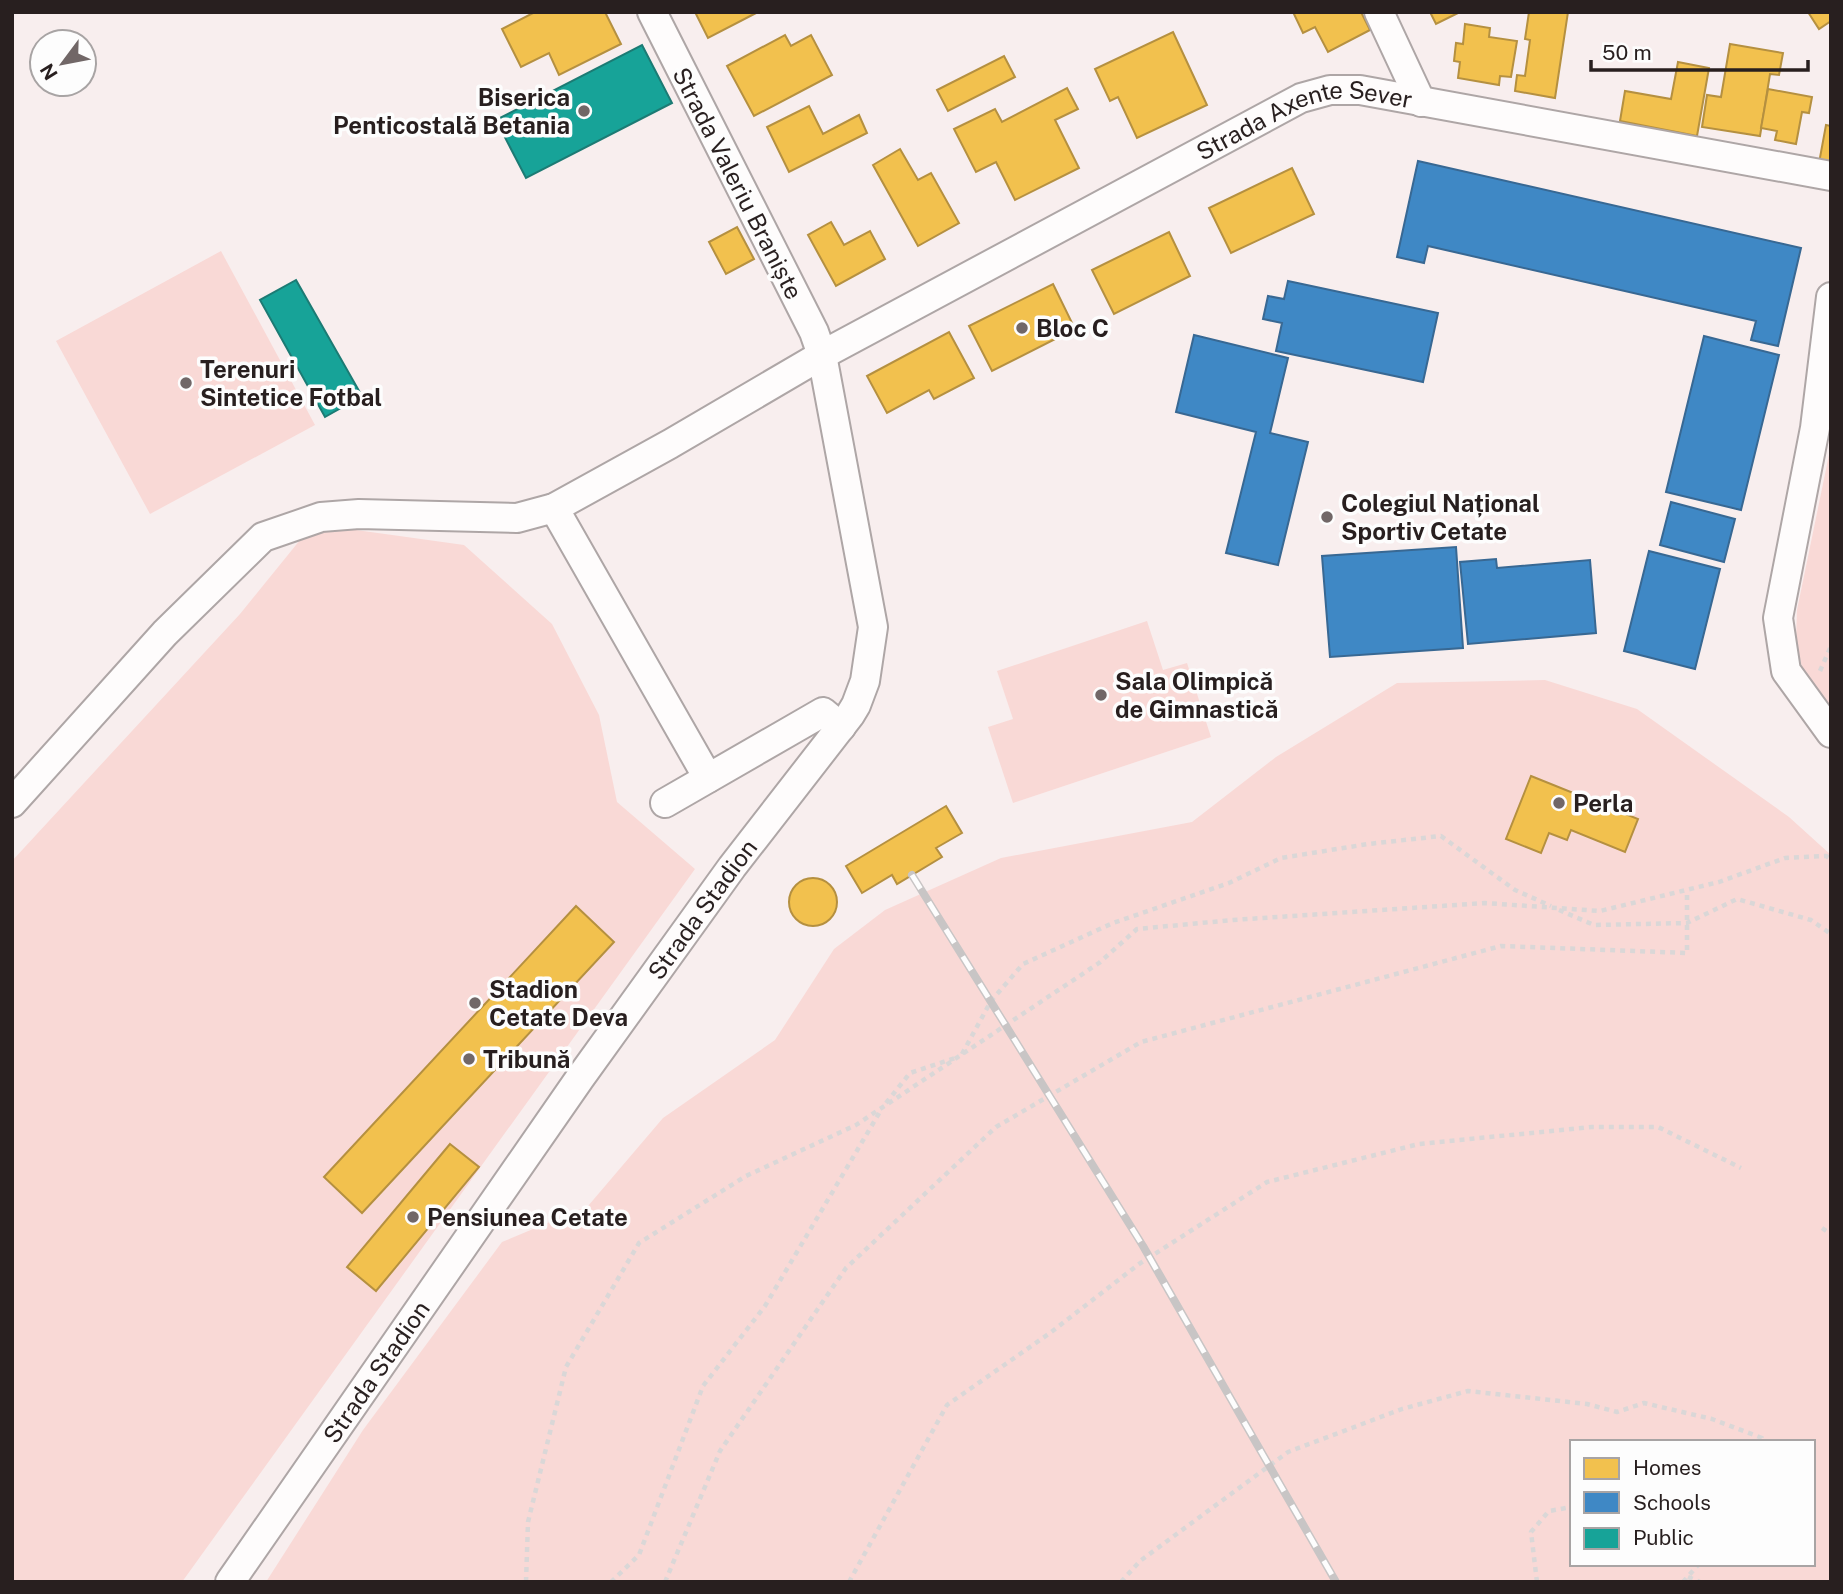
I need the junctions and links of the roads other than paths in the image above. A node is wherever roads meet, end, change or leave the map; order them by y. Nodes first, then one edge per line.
1 (652, 12) edge
2 (1379, 12) edge
3 (1421, 102) junction
4 (1831, 176) edge
5 (1831, 297) edge
6 (822, 355) junction
7 (554, 508) junction
8 (841, 727) junction
9 (1831, 733) edge
10 (708, 778) junction
11 (12, 803) edge
12 (665, 803) dead end
13 (230, 1582) edge

1 - 6 street, Strada Valeriu Braniște
2 - 3 street
3 - 4 street, Strada Axente Sever
3 - 6 street, Strada Axente Sever
5 - 9 street
6 - 7 street, Strada Axente Sever
6 - 8 street, Strada Stadion
7 - 10 street
7 - 11 street, Strada Axente Sever
8 - 10 street
8 - 13 street, Strada Stadion
10 - 12 street

